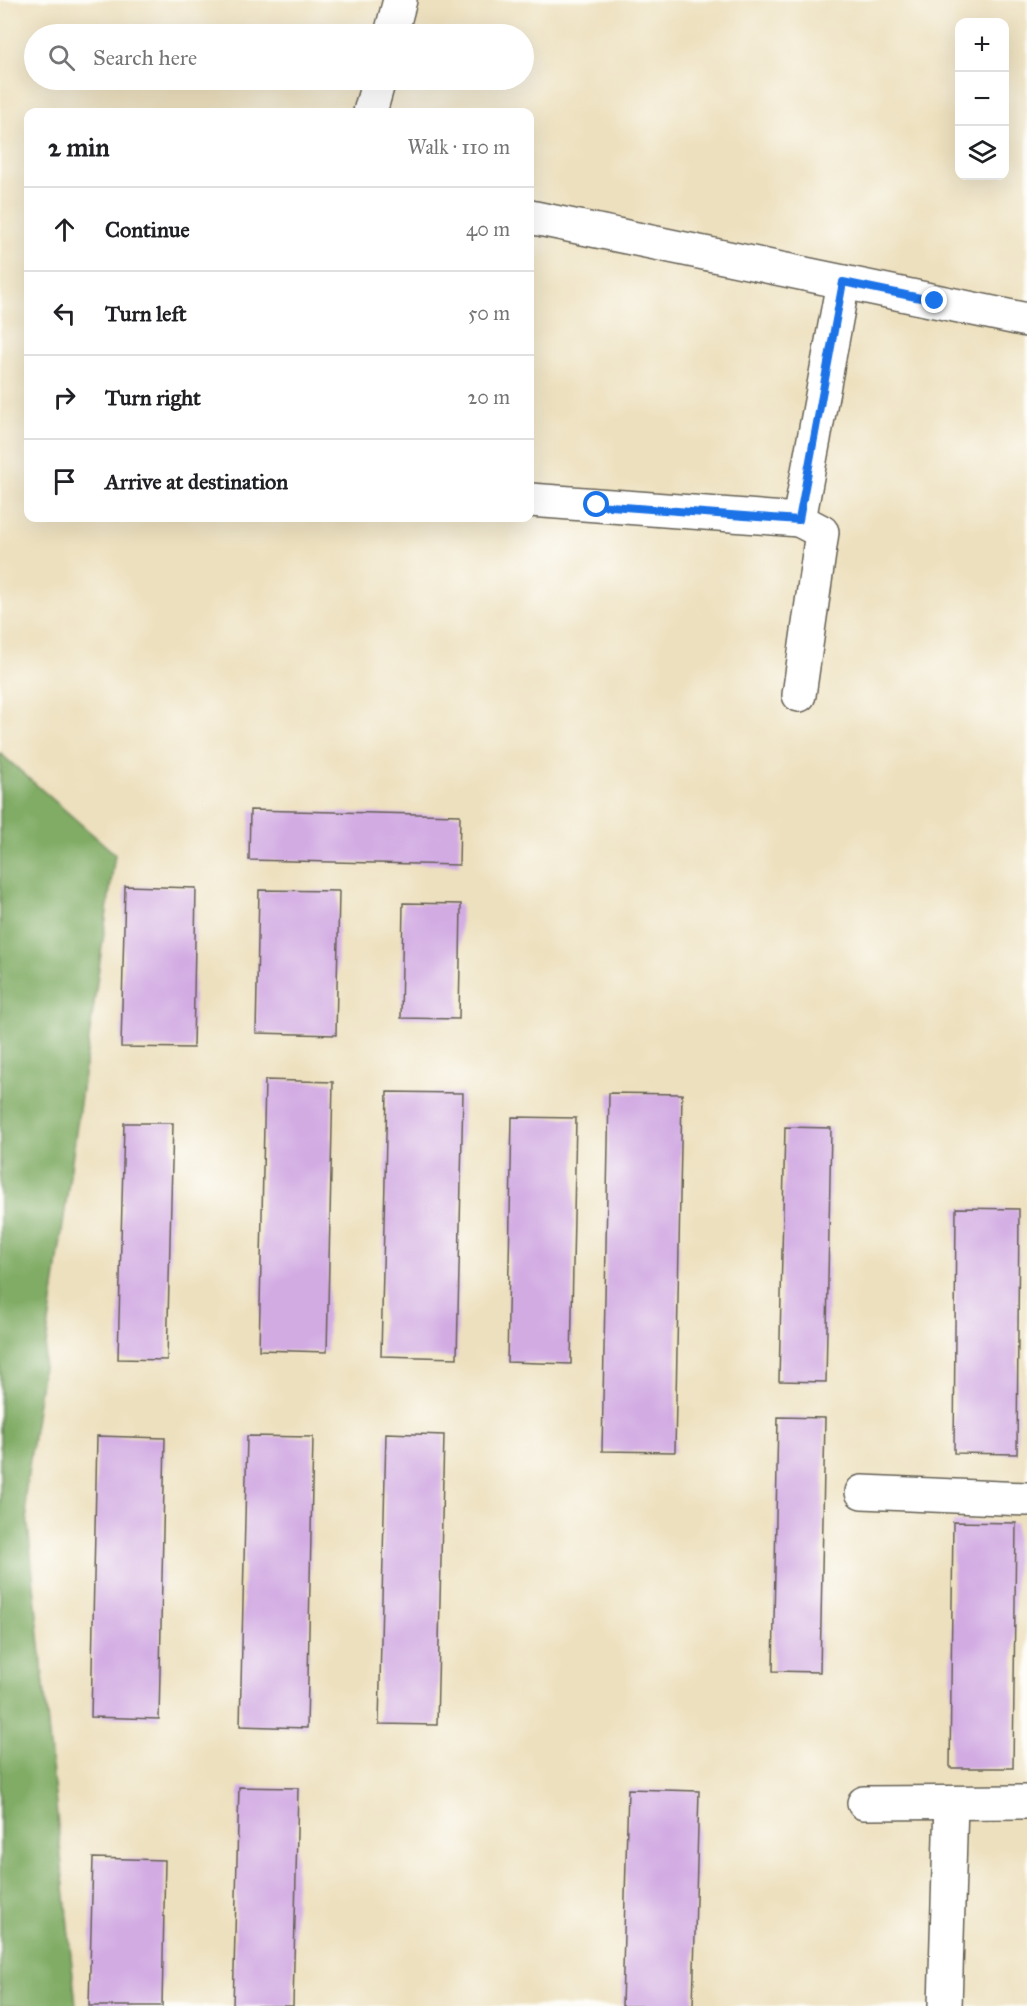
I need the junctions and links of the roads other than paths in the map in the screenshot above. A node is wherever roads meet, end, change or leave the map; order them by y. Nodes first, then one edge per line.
1 (400, 0) edge
2 (394, 24) edge
3 (376, 90) edge
4 (371, 108) edge
5 (534, 218) edge
6 (843, 282) junction
7 (1027, 320) edge
8 (534, 500) edge
9 (799, 520) junction
10 (799, 695) dead end
11 (862, 1492) dead end
12 (1027, 1499) edge
13 (864, 1803) dead end
14 (951, 1803) junction
15 (1027, 1803) edge
16 (945, 2006) edge

1 - 2 street
3 - 4 street
5 - 6 street
6 - 7 street
6 - 9 street
8 - 9 street
9 - 10 street
11 - 12 street
13 - 14 street
14 - 15 street
14 - 16 street

